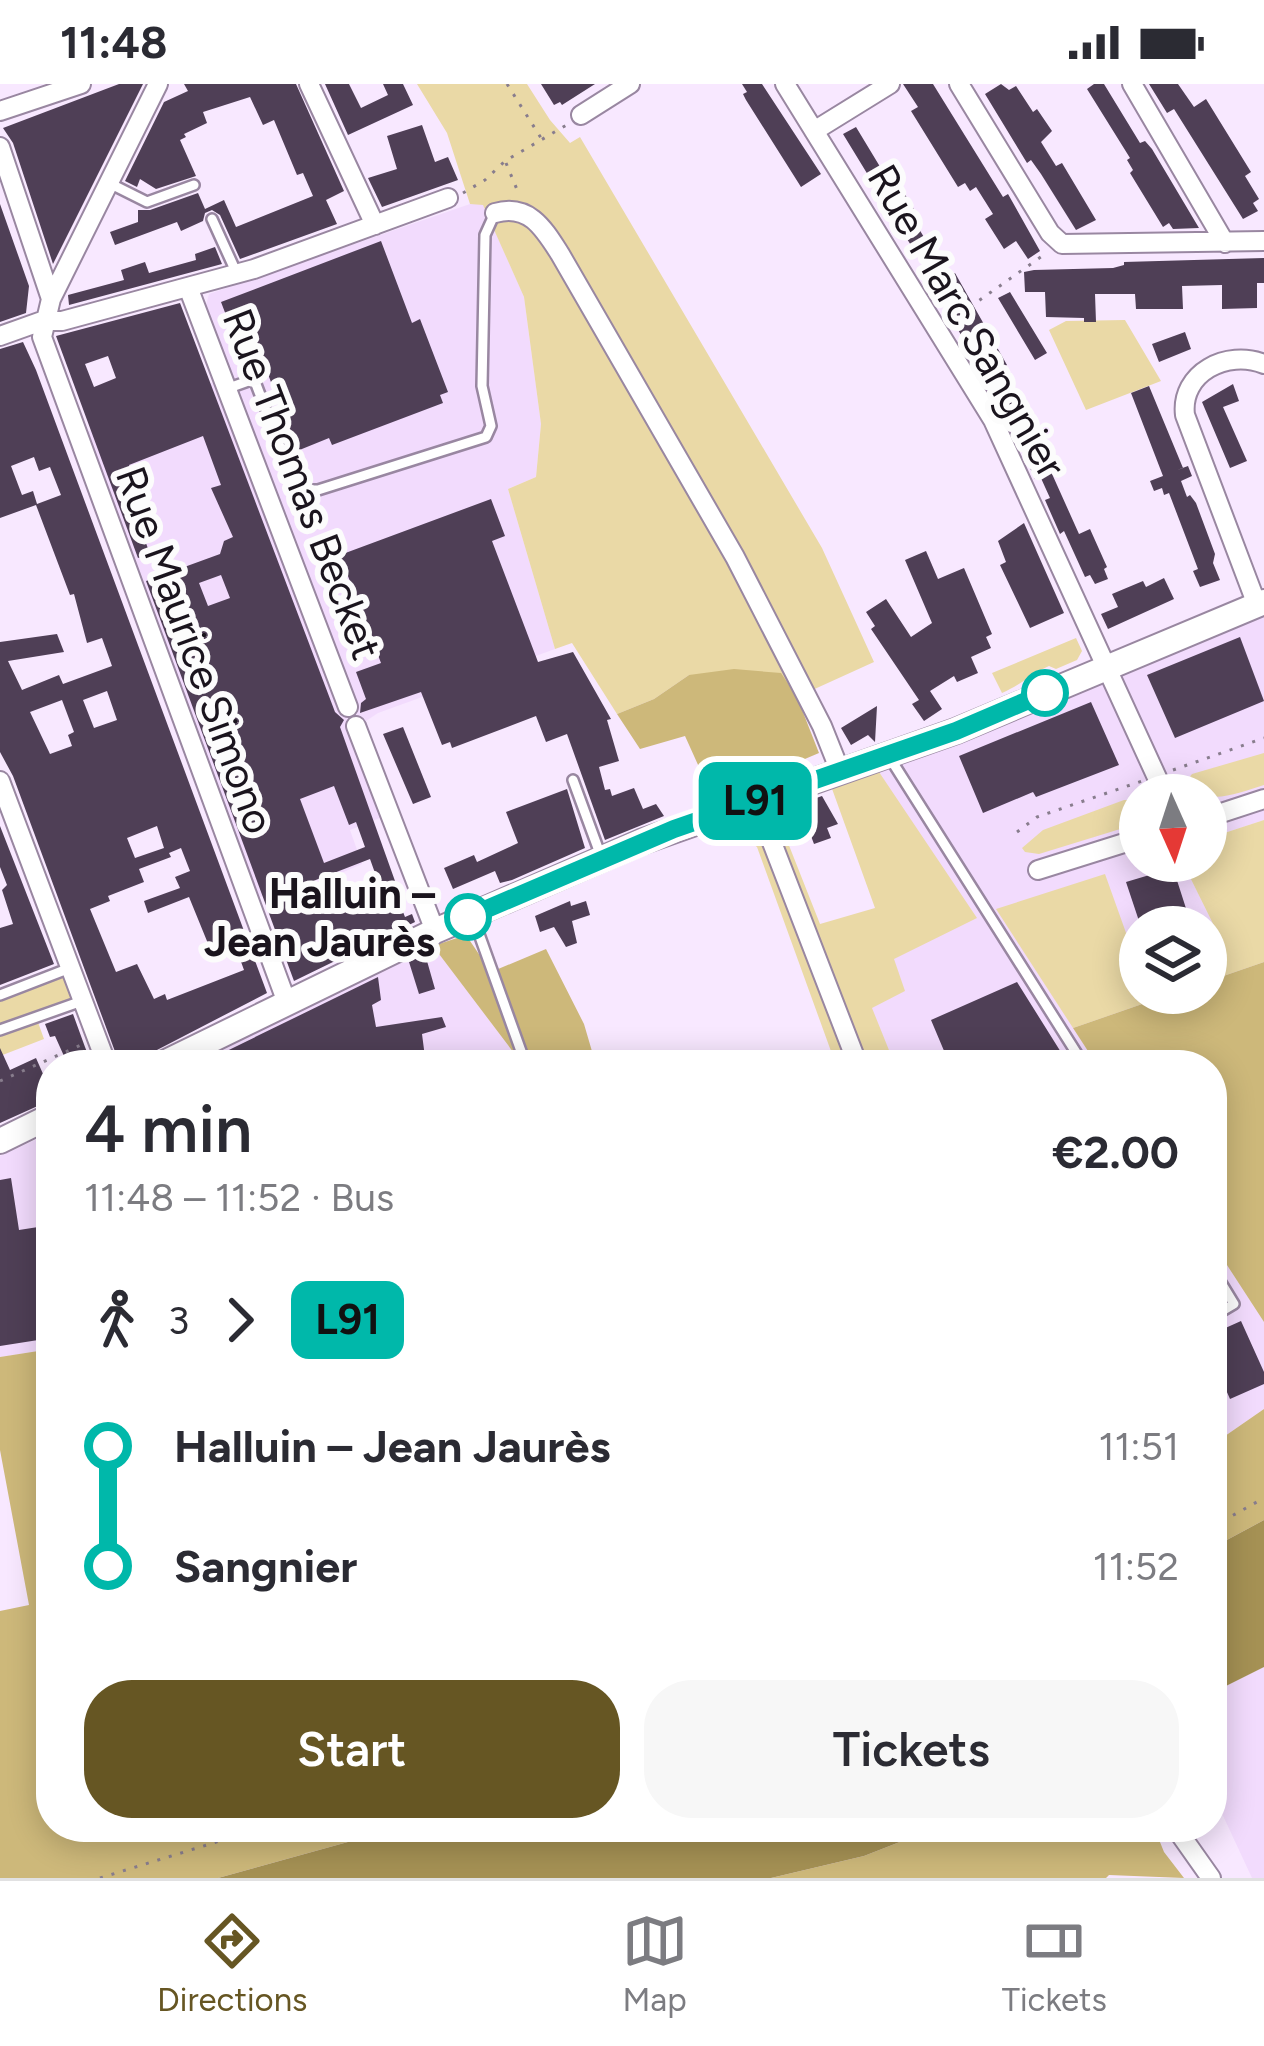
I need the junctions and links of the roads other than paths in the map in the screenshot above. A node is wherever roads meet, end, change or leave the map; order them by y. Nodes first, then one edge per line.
1 (81, 84) edge
2 (158, 84) edge
3 (309, 84) edge
4 (630, 84) edge
5 (784, 84) edge
6 (890, 84) edge
7 (959, 84) edge
8 (1132, 84) edge
9 (0, 111) edge
10 (581, 116) road end
11 (814, 131) junction
12 (0, 147) edge
13 (109, 183) junction
14 (194, 185) dead end
15 (448, 198) road end
16 (495, 213) joint
17 (212, 219) dead end
18 (375, 225) junction
19 (1264, 241) edge
20 (1226, 243) junction
21 (237, 274) junction
22 (188, 287) junction
23 (51, 299) junction
24 (43, 321) junction
25 (0, 336) edge
26 (1264, 364) edge
27 (226, 389) junction
28 (1261, 603) edge
29 (1106, 666) junction
30 (348, 707) dead end
31 (356, 727) dead end
32 (888, 755) junction
33 (840, 772) junction
34 (1157, 774) edge
35 (573, 780) dead end
36 (0, 781) edge
37 (1264, 799) edge
38 (756, 801) junction
39 (1227, 811) edge
40 (1119, 845) edge
41 (602, 859) junction
42 (1038, 870) dead end
43 (472, 915) junction
44 (435, 931) junction
45 (70, 968) junction
46 (0, 995) edge
47 (82, 1000) junction
48 (287, 1003) junction
49 (0, 1030) edge
50 (100, 1050) edge
51 (191, 1050) edge
52 (521, 1050) edge
53 (852, 1050) edge
54 (1075, 1050) edge
55 (36, 1123) edge
56 (0, 1141) edge
57 (1186, 1842) edge
58 (1211, 1878) edge

1 - 9 street
2 - 13 street
3 - 18 street
4 - 10 street
5 - 11 street, Rue Marc Sangnier
6 - 11 street
7 - 20 street
8 - 20 street
11 - 29 street, Rue Marc Sangnier
12 - 23 street
13 - 14 lane
13 - 23 street
15 - 18 street
16 - 27 lane
16 - 33 street
17 - 21 lane
18 - 21 street
19 - 20 street
21 - 22 street
22 - 24 street
22 - 27 street, Rue Thomas Becket
23 - 24 street
24 - 25 street
24 - 48 street, Rue Maurice Simono
26 - 28 street
27 - 30 street, Rue Thomas Becket
28 - 29 main road
29 - 32 main road
29 - 34 street, Rue Marc Sangnier
31 - 44 street, Rue Thomas Becket
32 - 33 main road
32 - 54 lane
33 - 38 main road
35 - 41 lane
36 - 45 street
37 - 39 street
38 - 41 main road
38 - 53 street
40 - 42 street
41 - 43 main road
43 - 44 main road
43 - 52 lane
44 - 48 main road
45 - 46 lane
45 - 47 street
47 - 49 lane
47 - 50 street
48 - 51 main road
55 - 56 main road
57 - 58 street

